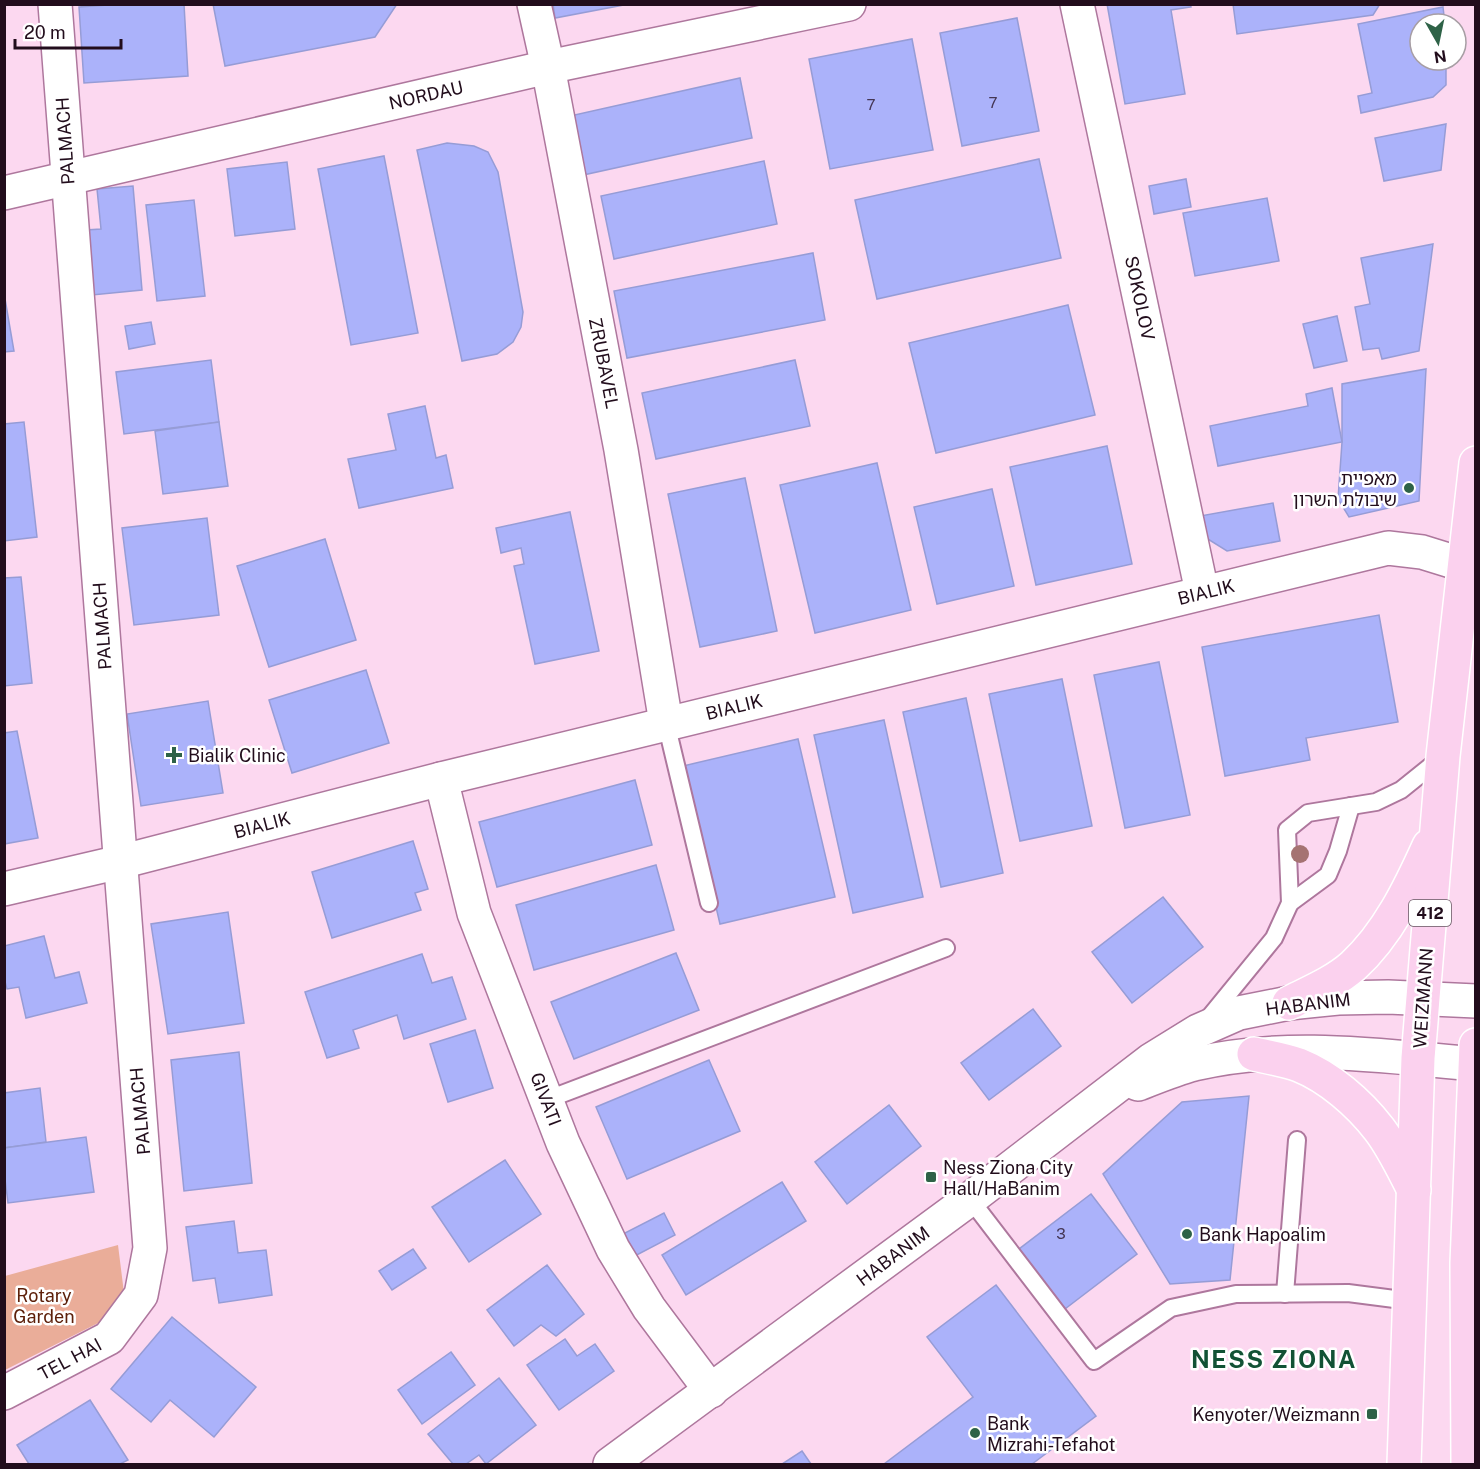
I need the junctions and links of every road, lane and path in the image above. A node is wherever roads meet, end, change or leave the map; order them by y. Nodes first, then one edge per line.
1 (55, 4) edge
2 (534, 4) edge
3 (1077, 4) edge
4 (840, 6) edge
5 (548, 67) junction
6 (68, 179) junction
7 (4, 193) edge
8 (1476, 463) edge
9 (1464, 565) junction
10 (1202, 592) junction
11 (666, 723) junction
12 (1443, 756) junction
13 (441, 779) junction
14 (1351, 806) junction
15 (1437, 828) junction
16 (120, 862) junction
17 (4, 889) edge
18 (709, 903) dead end
19 (1290, 903) junction
20 (946, 948) dead end
21 (1424, 998) junction
22 (1476, 1001) edge
23 (1289, 1003) junction
24 (1198, 1031) junction
25 (1254, 1054) junction
26 (1418, 1058) junction
27 (1475, 1058) edge
28 (1108, 1095) junction
29 (546, 1100) junction
30 (1297, 1140) dead end
31 (1415, 1191) junction
32 (970, 1199) junction
33 (150, 1248) joint
34 (1471, 1253) edge
35 (1285, 1294) junction
36 (1410, 1301) junction
37 (1466, 1334) junction
38 (711, 1391) junction
39 (4, 1393) edge
40 (1476, 1399) edge
41 (676, 1416) junction
42 (610, 1464) edge
43 (651, 1464) edge
44 (1404, 1464) edge
45 (1468, 1464) edge

1 - 6 street, PALMACH
2 - 5 street, ZRUBAVEL
3 - 10 street, SOKOLOV
4 - 5 street, NORDAU
5 - 6 street, NORDAU
5 - 11 street, ZRUBAVEL
6 - 7 street, NORDAU
6 - 16 street, PALMACH
8 - 9 main road, WEIZMANN / 412
9 - 10 street, BIALIK
9 - 12 main road, WEIZMANN / 412
10 - 11 street, BIALIK
11 - 13 street, BIALIK
11 - 18 lane
12 - 14 lane
12 - 15 main road, WEIZMANN / 412
13 - 16 street, BIALIK
13 - 29 street, GIVATI
14 - 19 lane
14 - 19 lane
15 - 21 main road, WEIZMANN / 412
15 - 23 main road
16 - 17 street, BIALIK
16 - 33 street, PALMACH
19 - 24 lane
20 - 29 lane
21 - 22 street, HABANIM
21 - 23 street, HABANIM
21 - 26 main road, WEIZMANN / 412
23 - 24 street, HABANIM
24 - 28 street, HABANIM
25 - 26 street, HABANIM
25 - 28 street, HABANIM
25 - 31 main road
26 - 27 street, HABANIM
26 - 31 main road, WEIZMANN / 412
27 - 34 main road
28 - 32 street, HABANIM
29 - 38 street, GIVATI
30 - 35 lane
31 - 36 main road, WEIZMANN / 412
32 - 35 lane
32 - 38 street, HABANIM
33 - 39 street, TEL HAI
34 - 37 main road
35 - 36 lane
36 - 44 main road, WEIZMANN / 412
37 - 40 lane
37 - 45 main road
38 - 41 street, HABANIM
41 - 42 street, HABANIM
41 - 43 street, HABANIM

